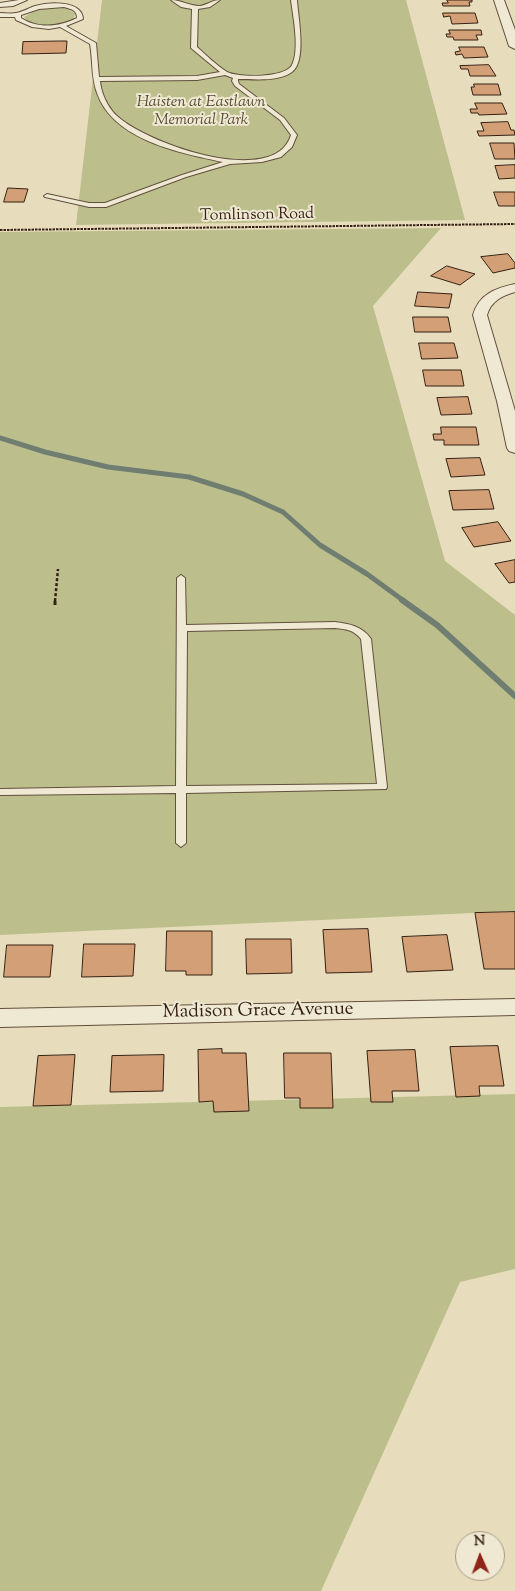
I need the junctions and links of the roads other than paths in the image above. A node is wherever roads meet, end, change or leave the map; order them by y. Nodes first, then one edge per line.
1 (24, 0) edge
2 (174, 0) edge
3 (217, 0) edge
4 (294, 0) edge
5 (499, 0) edge
6 (0, 5) edge
7 (196, 7) junction
8 (0, 15) edge
9 (18, 15) junction
10 (62, 26) junction
11 (515, 46) edge
12 (225, 73) junction
13 (236, 77) junction
14 (96, 79) junction
15 (230, 162) junction
16 (47, 196) dead end
17 (515, 288) edge
18 (510, 401) edge
19 (515, 448) edge
20 (180, 578) dead end
21 (182, 628) junction
22 (181, 790) junction
23 (0, 792) edge
24 (181, 843) dead end
25 (515, 1007) edge
26 (0, 1018) edge

1 - 6 lane
2 - 7 lane
3 - 7 lane
4 - 13 lane
5 - 11 street
7 - 12 lane
8 - 9 lane
9 - 10 lane
9 - 10 lane
10 - 14 lane
12 - 13 lane
12 - 14 lane
13 - 15 lane
14 - 15 lane
15 - 16 lane
17 - 18 street
18 - 19 street
20 - 21 lane
21 - 22 lane
21 - 22 lane
22 - 23 lane
22 - 24 lane
25 - 26 street, Madison Grace Avenue

